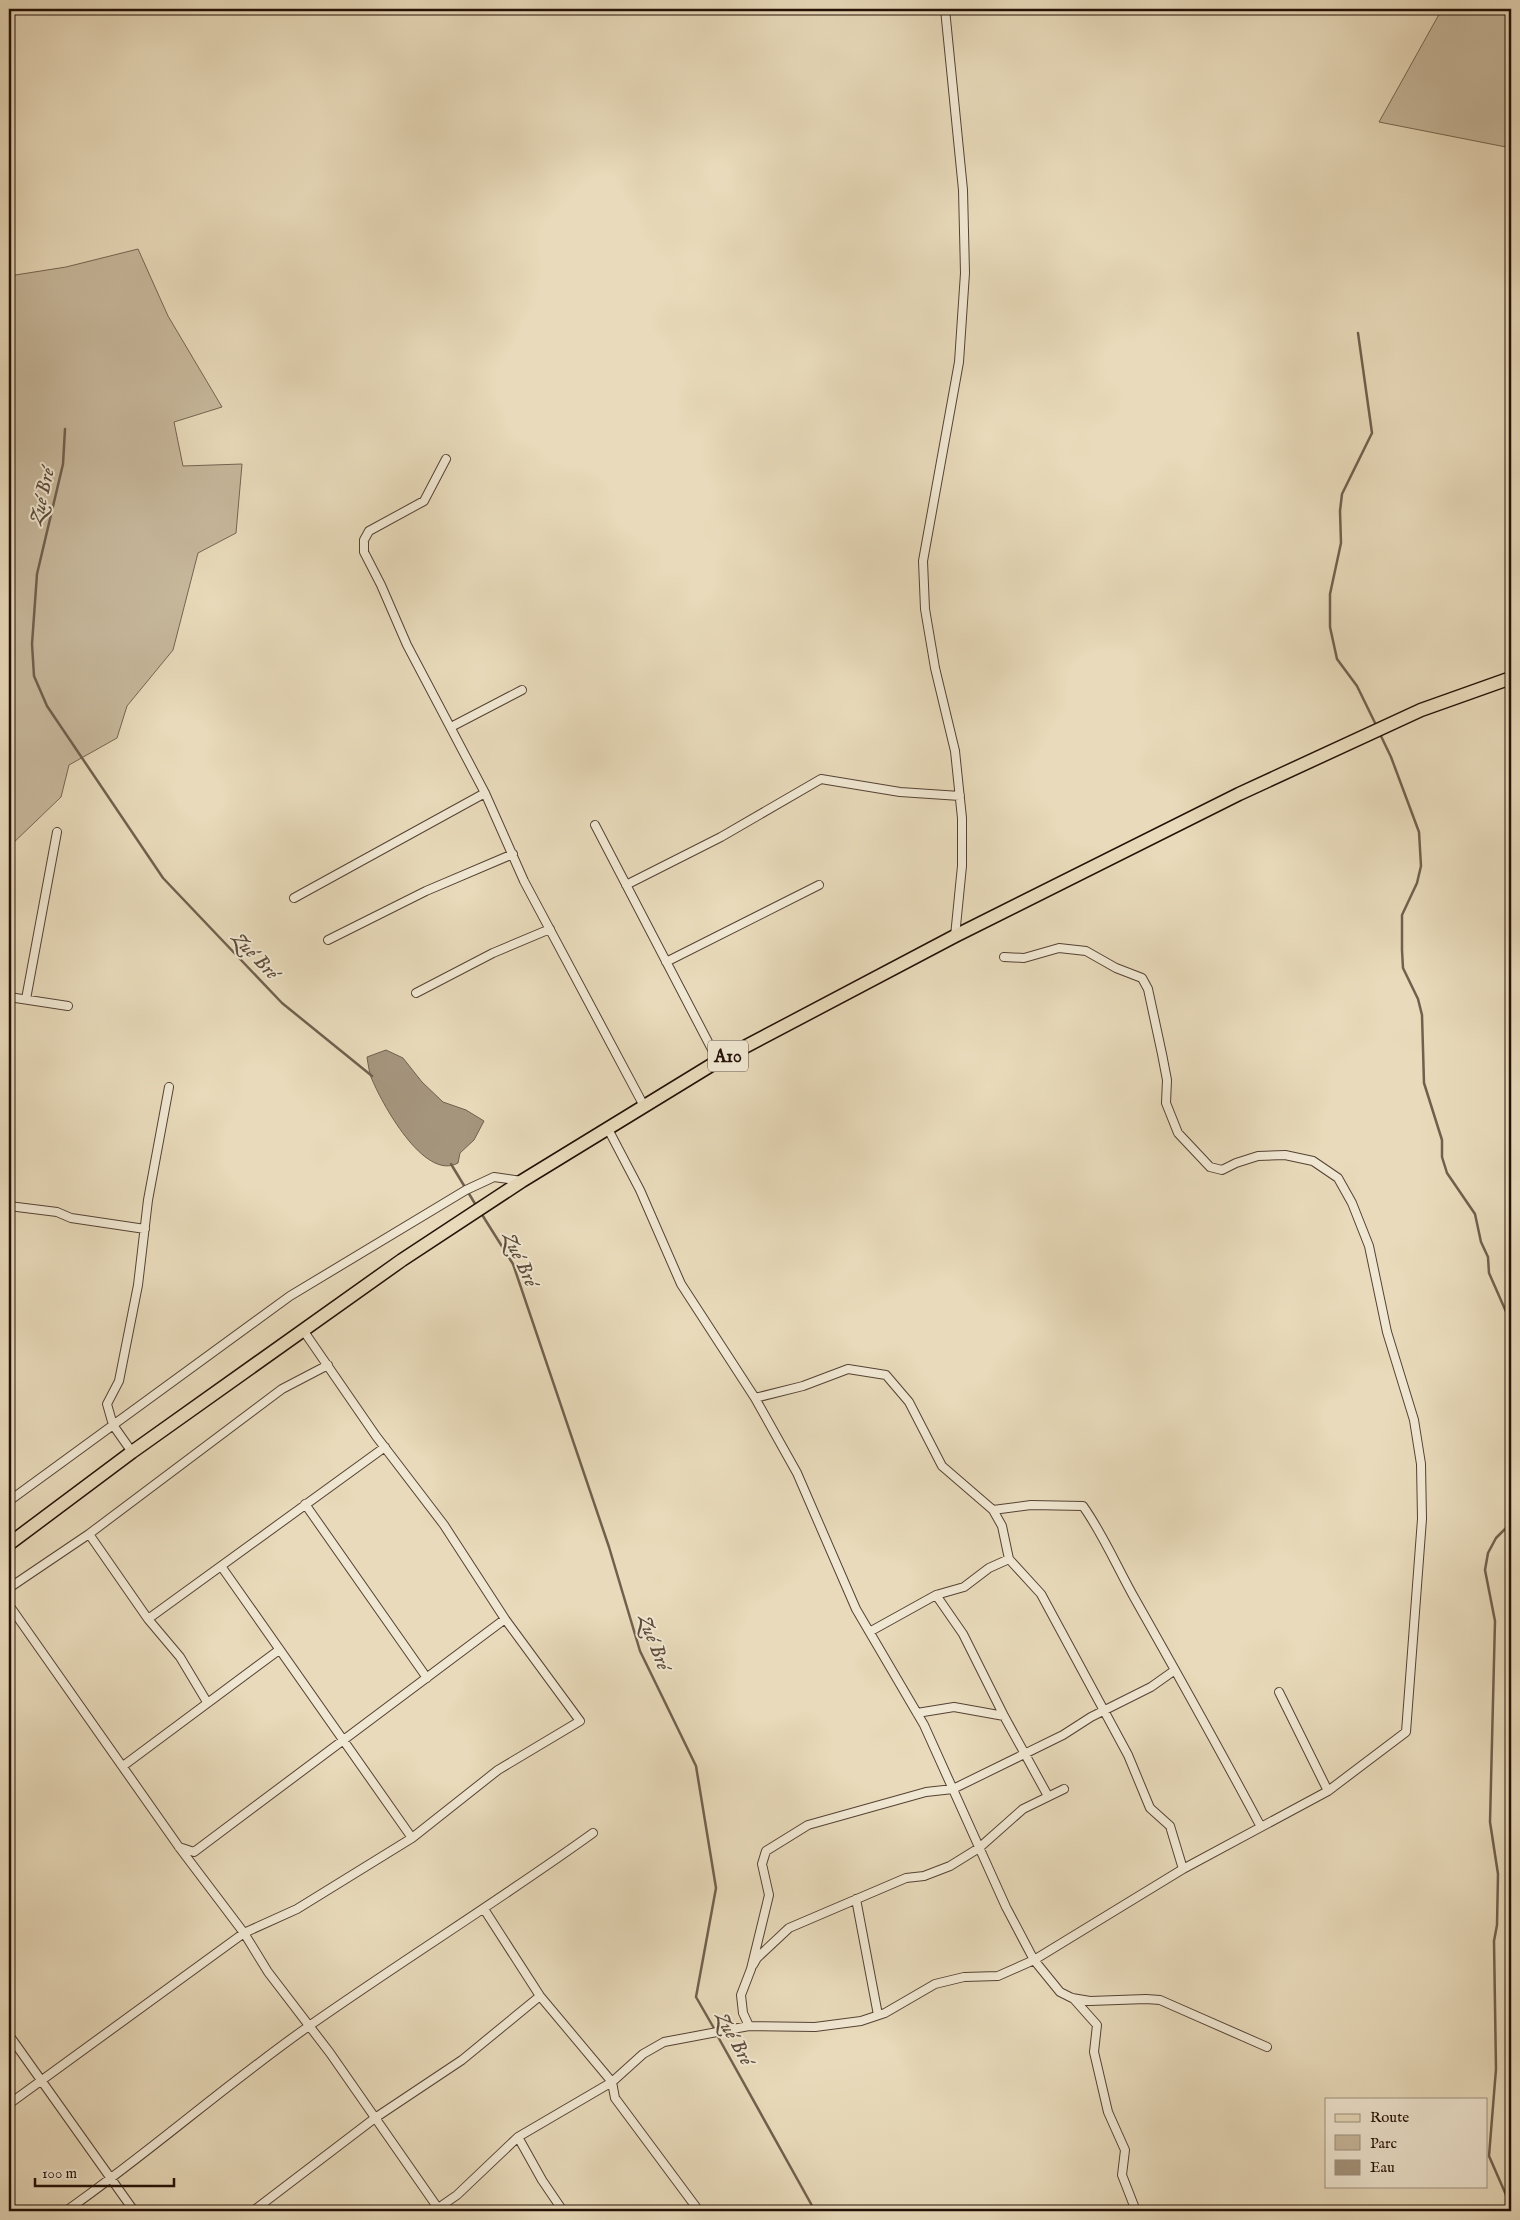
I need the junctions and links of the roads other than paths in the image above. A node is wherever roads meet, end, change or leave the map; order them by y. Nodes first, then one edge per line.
1 (945, 9) edge
2 (446, 458) dead end
3 (1511, 678) edge
4 (522, 690) dead end
5 (451, 726) junction
6 (485, 793) junction
7 (960, 796) junction
8 (595, 825) dead end
9 (57, 832) dead end
10 (513, 854) junction
11 (626, 885) junction
12 (819, 885) dead end
13 (294, 898) dead end
14 (550, 929) junction
15 (955, 936) junction
16 (328, 940) dead end
17 (1004, 957) dead end
18 (666, 962) junction
19 (416, 993) dead end
20 (9, 997) edge
21 (26, 999) junction
22 (68, 1006) dead end
23 (718, 1061) junction
24 (169, 1087) dead end
25 (644, 1106) junction
26 (608, 1129) junction
27 (522, 1181) junction
28 (9, 1206) edge
29 (145, 1229) junction
30 (303, 1330) junction
31 (328, 1365) junction
32 (754, 1398) junction
33 (113, 1425) junction
34 (385, 1447) junction
35 (132, 1452) junction
36 (9, 1502) edge
37 (305, 1504) junction
38 (993, 1510) junction
39 (89, 1534) junction
40 (9, 1544) edge
41 (1009, 1559) junction
42 (220, 1566) junction
43 (9, 1588) edge
44 (936, 1595) junction
45 (9, 1605) edge
46 (148, 1619) junction
47 (505, 1619) junction
48 (871, 1631) junction
49 (279, 1650) junction
50 (1175, 1670) junction
51 (427, 1678) junction
52 (1278, 1692) dead end
53 (207, 1702) junction
54 (1104, 1712) junction
55 (917, 1713) junction
56 (1004, 1716) junction
57 (343, 1740) junction
58 (1025, 1753) junction
59 (123, 1766) junction
60 (952, 1789) junction
61 (1064, 1789) dead end
62 (1328, 1791) junction
63 (1048, 1796) junction
64 (1261, 1827) junction
65 (593, 1833) dead end
66 (412, 1838) junction
67 (179, 1847) junction
68 (979, 1848) junction
69 (1183, 1868) junction
70 (856, 1899) junction
71 (484, 1909) junction
72 (244, 1933) junction
73 (1034, 1960) junction
74 (751, 1969) junction
75 (540, 1996) junction
76 (1072, 1998) junction
77 (878, 2015) junction
78 (309, 2026) junction
79 (749, 2026) junction
80 (9, 2035) edge
81 (1267, 2047) dead end
82 (41, 2080) junction
83 (612, 2082) junction
84 (9, 2104) edge
85 (375, 2118) junction
86 (518, 2137) junction
87 (112, 2179) junction
88 (437, 2210) edge
89 (66, 2211) edge
90 (134, 2211) edge
91 (253, 2211) edge
92 (563, 2211) edge
93 (699, 2211) edge
94 (1136, 2211) edge

1 - 7 street
2 - 5 street
3 - 15 main road, A10
4 - 5 street
5 - 6 street
6 - 10 street
6 - 13 street
7 - 11 street
7 - 15 street
8 - 11 street
9 - 21 street
10 - 14 street
10 - 16 street
11 - 18 street
12 - 18 street
14 - 19 street
14 - 25 street
15 - 23 main road, A10
17 - 62 street
18 - 23 street
20 - 21 street
21 - 22 street
23 - 25 main road, A10
24 - 29 street
25 - 26 main road, A10
26 - 27 main road, A10
26 - 32 street
27 - 30 main road, A10
27 - 33 street
28 - 29 street
29 - 33 street
30 - 31 street
30 - 35 main road, A10
31 - 34 street
31 - 39 street
32 - 38 street
32 - 48 street
33 - 35 street
33 - 36 street
34 - 37 street
34 - 47 street
35 - 40 main road, A10
37 - 42 street
37 - 51 street
38 - 41 street
38 - 50 street
39 - 43 street
39 - 46 street
41 - 44 street
41 - 54 street
42 - 46 street
42 - 49 street
44 - 48 street
44 - 56 street
45 - 59 street
46 - 53 street
47 - 51 street
47 - 66 street
48 - 55 street
49 - 53 street
49 - 57 street
50 - 54 street
50 - 64 street
51 - 57 street
52 - 62 street
53 - 59 street
54 - 58 street
54 - 69 street
55 - 56 street
55 - 60 street
56 - 58 street
57 - 66 street
57 - 67 street
58 - 60 street
58 - 63 street
59 - 67 street
60 - 68 street
60 - 74 street
61 - 63 street
62 - 64 street
63 - 68 street
64 - 69 street
65 - 71 street
66 - 72 street
67 - 72 street
68 - 70 street
68 - 73 street
69 - 73 street
70 - 74 street
70 - 77 street
71 - 75 street
71 - 78 street
72 - 78 street
72 - 82 street
73 - 76 street
73 - 77 street
74 - 79 street
75 - 83 street
75 - 85 street
76 - 81 street
76 - 94 street
77 - 79 street
78 - 85 street
78 - 87 street
79 - 83 street
80 - 82 street
82 - 84 street
82 - 87 street
83 - 86 street
83 - 93 street
85 - 88 street
85 - 91 street
86 - 88 street
86 - 92 street
87 - 89 street
87 - 90 street

